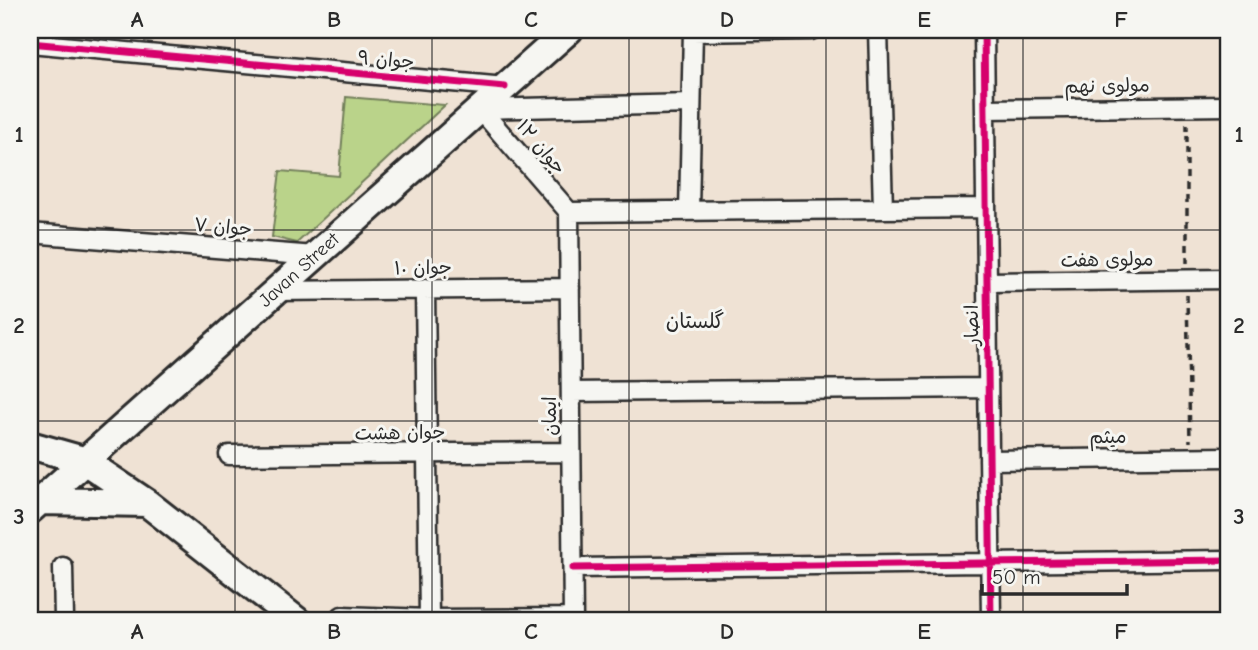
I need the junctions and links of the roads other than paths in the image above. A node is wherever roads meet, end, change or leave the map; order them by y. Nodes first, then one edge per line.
1 (569, 30) edge
2 (811, 30) edge
3 (878, 30) edge
4 (984, 30) edge
5 (693, 31) edge
6 (30, 43) edge
7 (505, 86) junction
8 (691, 104) junction
9 (1228, 106) edge
10 (480, 109) junction
11 (985, 109) junction
12 (986, 208) junction
13 (883, 209) junction
14 (690, 211) junction
15 (569, 212) junction
16 (30, 233) edge
17 (315, 257) junction
18 (1228, 279) edge
19 (987, 282) junction
20 (570, 288) junction
21 (425, 289) junction
22 (276, 291) junction
23 (988, 388) junction
24 (571, 392) junction
25 (30, 445) edge
26 (571, 452) junction
27 (427, 454) junction
28 (229, 455) dead end
29 (1228, 457) edge
30 (83, 460) junction
31 (989, 460) junction
32 (33, 503) edge
33 (147, 503) junction
34 (1228, 560) edge
35 (990, 564) junction
36 (63, 567) dead end
37 (573, 568) junction
38 (342, 616) dead end
39 (429, 619) edge
40 (573, 619) edge
41 (64, 620) edge
42 (296, 620) edge
43 (991, 620) edge

1 - 7 main road, Javan Street
2 - 5 street
3 - 13 street
4 - 11 street, انصار
5 - 8 street
6 - 7 street, جوان ۹
7 - 10 main road, Javan Street
8 - 10 street
8 - 14 street
9 - 11 street, مولوی نهم
10 - 15 street, جوان ۱۲
10 - 17 main road, Javan Street
11 - 12 street, انصار
12 - 13 street
12 - 19 street, انصار
13 - 14 street
14 - 15 street
15 - 20 street, ایمان
16 - 17 street, جوان ۷
17 - 22 main road, Javan Street
18 - 19 street, مولوی هفت
19 - 23 street, انصار
20 - 21 street, جوان ۱۰
20 - 24 street, ایمان
21 - 22 street, جوان ۱۰
21 - 27 street
22 - 30 main road, Javan Street
23 - 24 street
23 - 31 street, انصار
24 - 26 street, ایمان
25 - 30 main road
26 - 27 street, جوان هشت
26 - 37 street, ایمان
27 - 28 street, جوان هشت
27 - 39 street
29 - 31 street, میثم
30 - 32 main road, Javan Street
30 - 33 main road
31 - 35 street, انصار
32 - 33 main road
33 - 42 main road
34 - 35 street
35 - 37 street
35 - 43 street, انصار
36 - 41 street
37 - 40 street, ایمان
38 - 39 street
39 - 40 street

